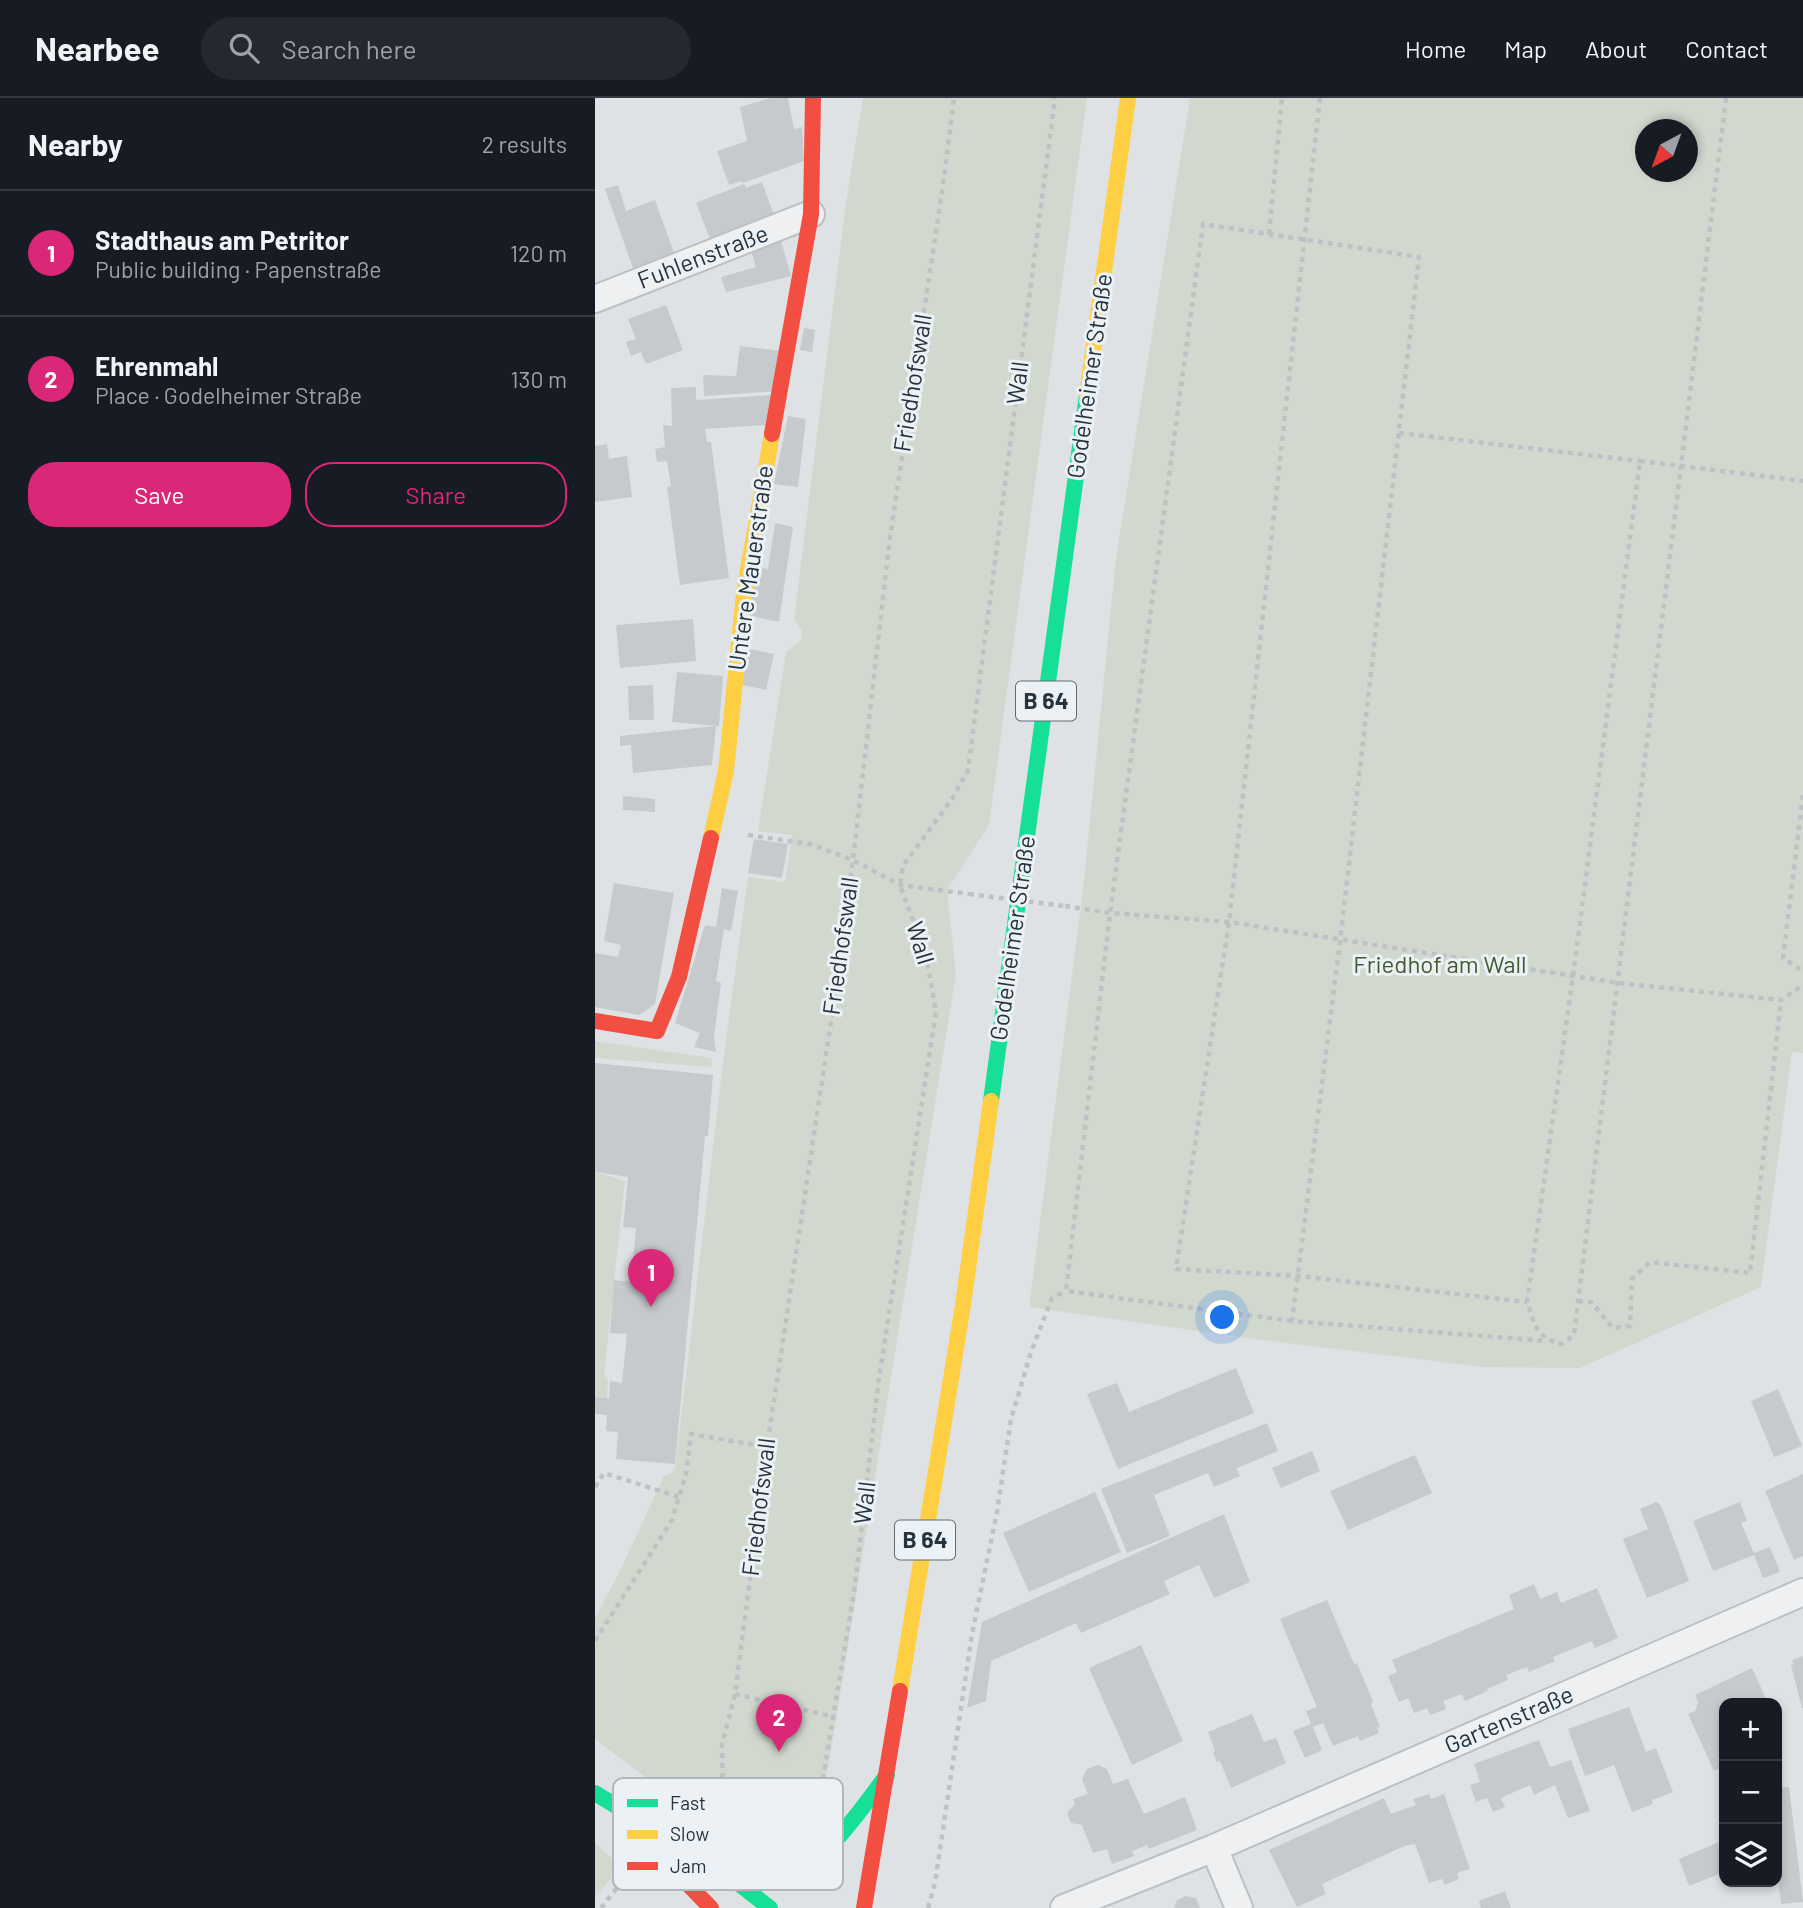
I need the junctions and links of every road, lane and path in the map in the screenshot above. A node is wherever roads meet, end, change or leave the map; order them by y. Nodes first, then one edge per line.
1 (813, 98) edge
2 (954, 98) edge
3 (1055, 98) edge
4 (1128, 98) edge
5 (1282, 98) edge
6 (1320, 98) edge
7 (1726, 98) edge
8 (811, 214) junction
9 (1269, 234) junction
10 (1305, 239) junction
11 (595, 299) edge
12 (1399, 433) junction
13 (1640, 461) junction
14 (1681, 466) junction
15 (1803, 481) edge
16 (1803, 795) edge
17 (712, 828) junction
18 (853, 860) junction
19 (900, 885) junction
20 (1110, 913) junction
21 (1229, 922) junction
22 (1340, 941) junction
23 (1803, 971) edge
24 (1573, 976) junction
25 (1618, 983) junction
26 (1803, 985) edge
27 (1781, 1000) junction
28 (595, 1021) edge
29 (1299, 1276) junction
30 (1066, 1291) junction
31 (1578, 1301) junction
32 (1527, 1302) junction
33 (1291, 1321) junction
34 (1546, 1340) junction
35 (767, 1447) junction
36 (595, 1487) edge
37 (679, 1497) junction
38 (1803, 1592) edge
39 (595, 1641) edge
40 (735, 1694) junction
41 (834, 1717) junction
42 (887, 1775) junction
43 (723, 1778) edge
44 (823, 1778) edge
45 (598, 1795) edge
46 (613, 1804) edge
47 (613, 1809) edge
48 (843, 1829) edge
49 (1214, 1848) junction
50 (616, 1890) edge
51 (695, 1890) edge
52 (747, 1890) edge
53 (601, 1908) edge
54 (711, 1908) edge
55 (770, 1908) edge
56 (864, 1908) edge
57 (928, 1908) edge
58 (1064, 1908) edge
59 (1239, 1908) edge

1 - 8 main road, Untere Mauerstraße
2 - 18 path, Friedhofswall
3 - 19 path, Wall
4 - 42 main road, Godelheimer Straße / B 64
5 - 9 path
6 - 10 path
7 - 14 path
8 - 11 street, Fuhlenstraße
8 - 17 main road, Untere Mauerstraße
9 - 10 path
9 - 20 path
10 - 12 path
10 - 21 path
12 - 13 path
12 - 22 path
13 - 14 path
13 - 24 path
14 - 15 path
14 - 25 path
16 - 23 path
17 - 18 path
17 - 28 main road, Untere Mauerstraße
18 - 19 path
18 - 35 path, Friedhofswall
19 - 20 path, bridge
19 - 41 path, Wall
20 - 21 path
20 - 30 path
21 - 22 path
21 - 29 path
22 - 24 path
22 - 29 path
24 - 25 path
24 - 32 path
25 - 27 path
25 - 31 path
26 - 27 path
27 - 31 path
29 - 32 path
29 - 33 path
30 - 33 path
30 - 57 path
31 - 34 path
32 - 34 path
33 - 34 path
35 - 37 path
35 - 40 path, Friedhofswall
36 - 37 path
37 - 39 path
38 - 49 street, Gartenstraße
40 - 41 path
40 - 43 path, Friedhofswall
41 - 44 path, Wall
42 - 48 main road, Godelheimer Straße
42 - 56 main road, Godelheimer Straße / B 64
45 - 46 main road
45 - 47 main road
49 - 58 street, Gartenstraße
49 - 59 street
50 - 53 path
51 - 54 main road
52 - 55 main road

